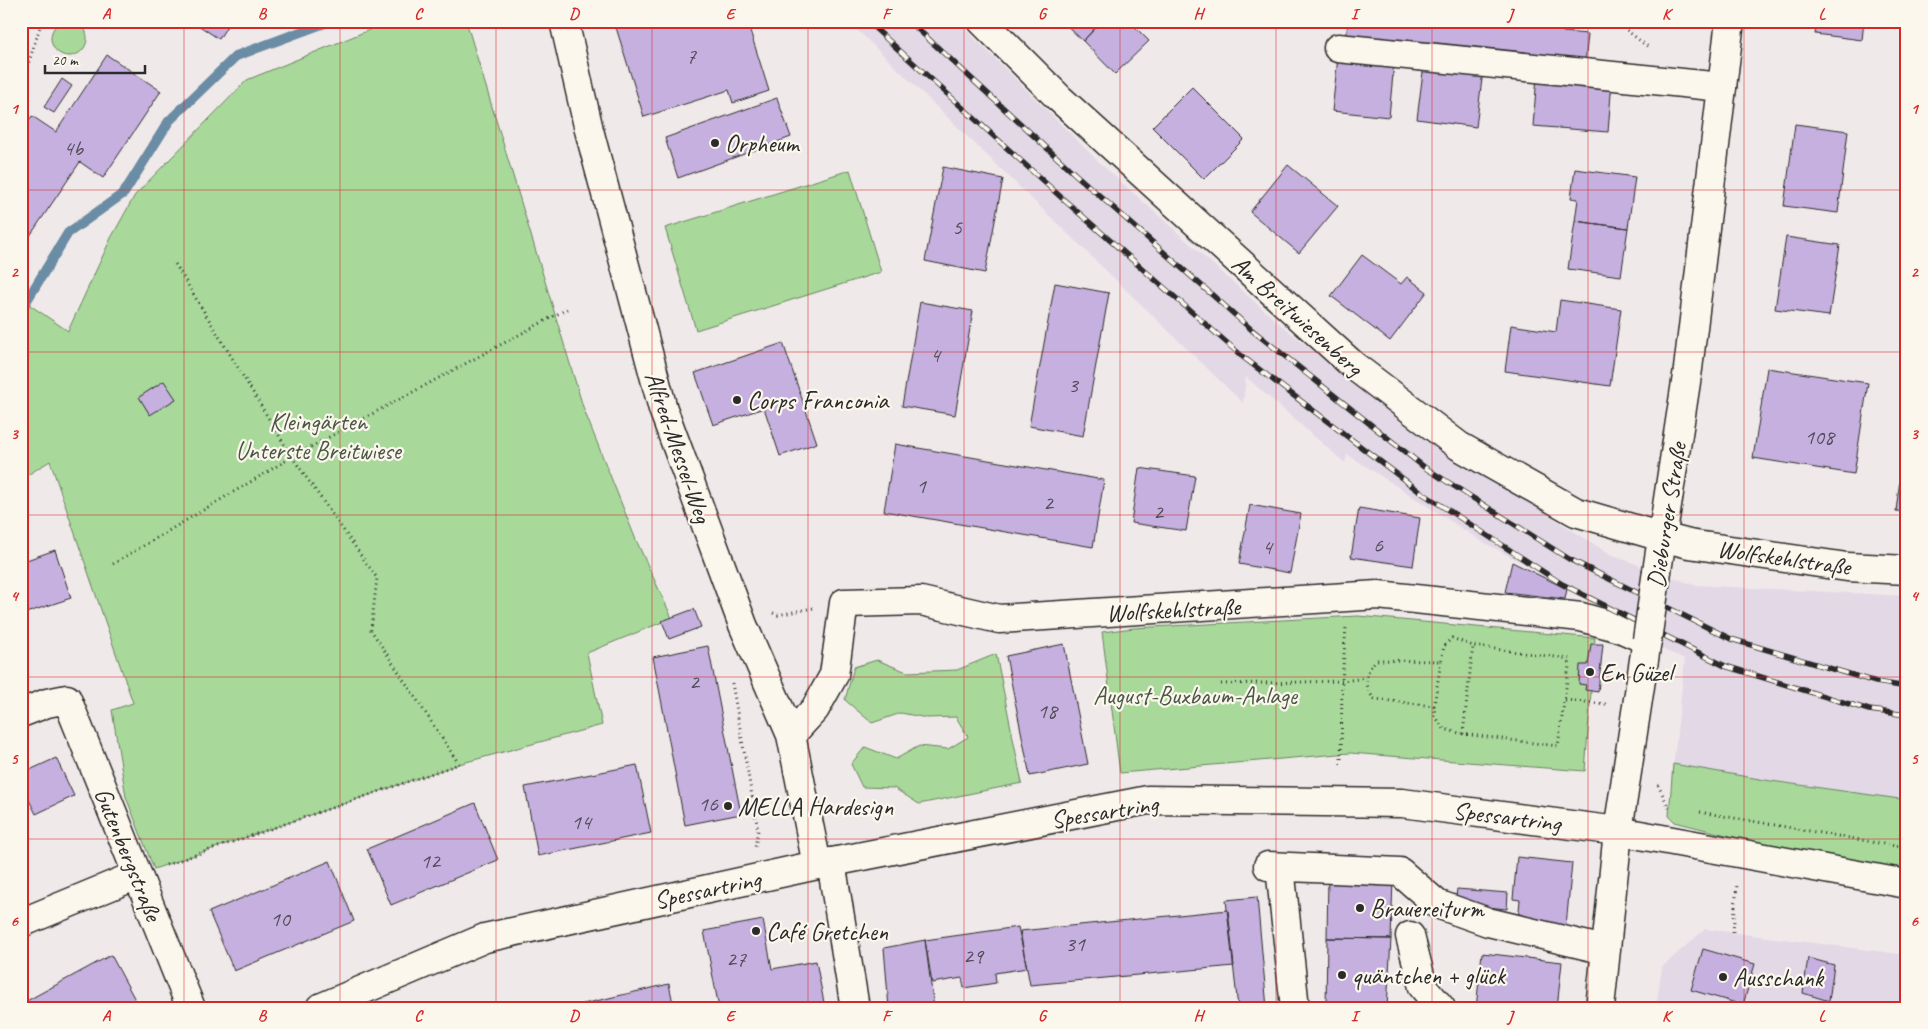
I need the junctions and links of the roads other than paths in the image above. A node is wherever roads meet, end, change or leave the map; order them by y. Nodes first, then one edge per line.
1 (564, 21) edge
2 (982, 21) edge
3 (1730, 21) edge
4 (1338, 48) dead end
5 (1722, 87) junction
6 (1662, 537) junction
7 (1907, 570) edge
8 (1647, 640) junction
9 (21, 713) edge
10 (791, 735) junction
11 (1618, 831) junction
12 (824, 863) junction
13 (137, 875) junction
14 (1907, 884) edge
15 (21, 923) edge
16 (1410, 936) dead end
17 (1606, 950) junction
18 (191, 1008) edge
19 (320, 1008) edge
20 (855, 1008) edge
21 (1295, 1008) edge
22 (1441, 1008) edge
23 (1600, 1008) edge

1 - 10 street, Alfred-Messel-Weg
2 - 6 street, Am Breitwiesenberg
3 - 5 street, Dieburger Straße
4 - 5 street
5 - 6 street, Dieburger Straße
6 - 7 street, Wolfskehlstraße
6 - 8 street, Dieburger Straße, bridge
8 - 10 street, Wolfskehlstraße
8 - 11 street, Dieburger Straße
9 - 13 street, Gutenbergstraße
10 - 12 street, Alfred-Messel-Weg
11 - 12 street, Spessartring
11 - 14 street, Spessartring
11 - 17 street, Dieburger Straße
12 - 19 street, Spessartring
12 - 20 street, Alfred-Messel-Weg
13 - 15 street
13 - 18 street, Gutenbergstraße
16 - 22 street
17 - 21 street
17 - 23 street, Dieburger Straße

